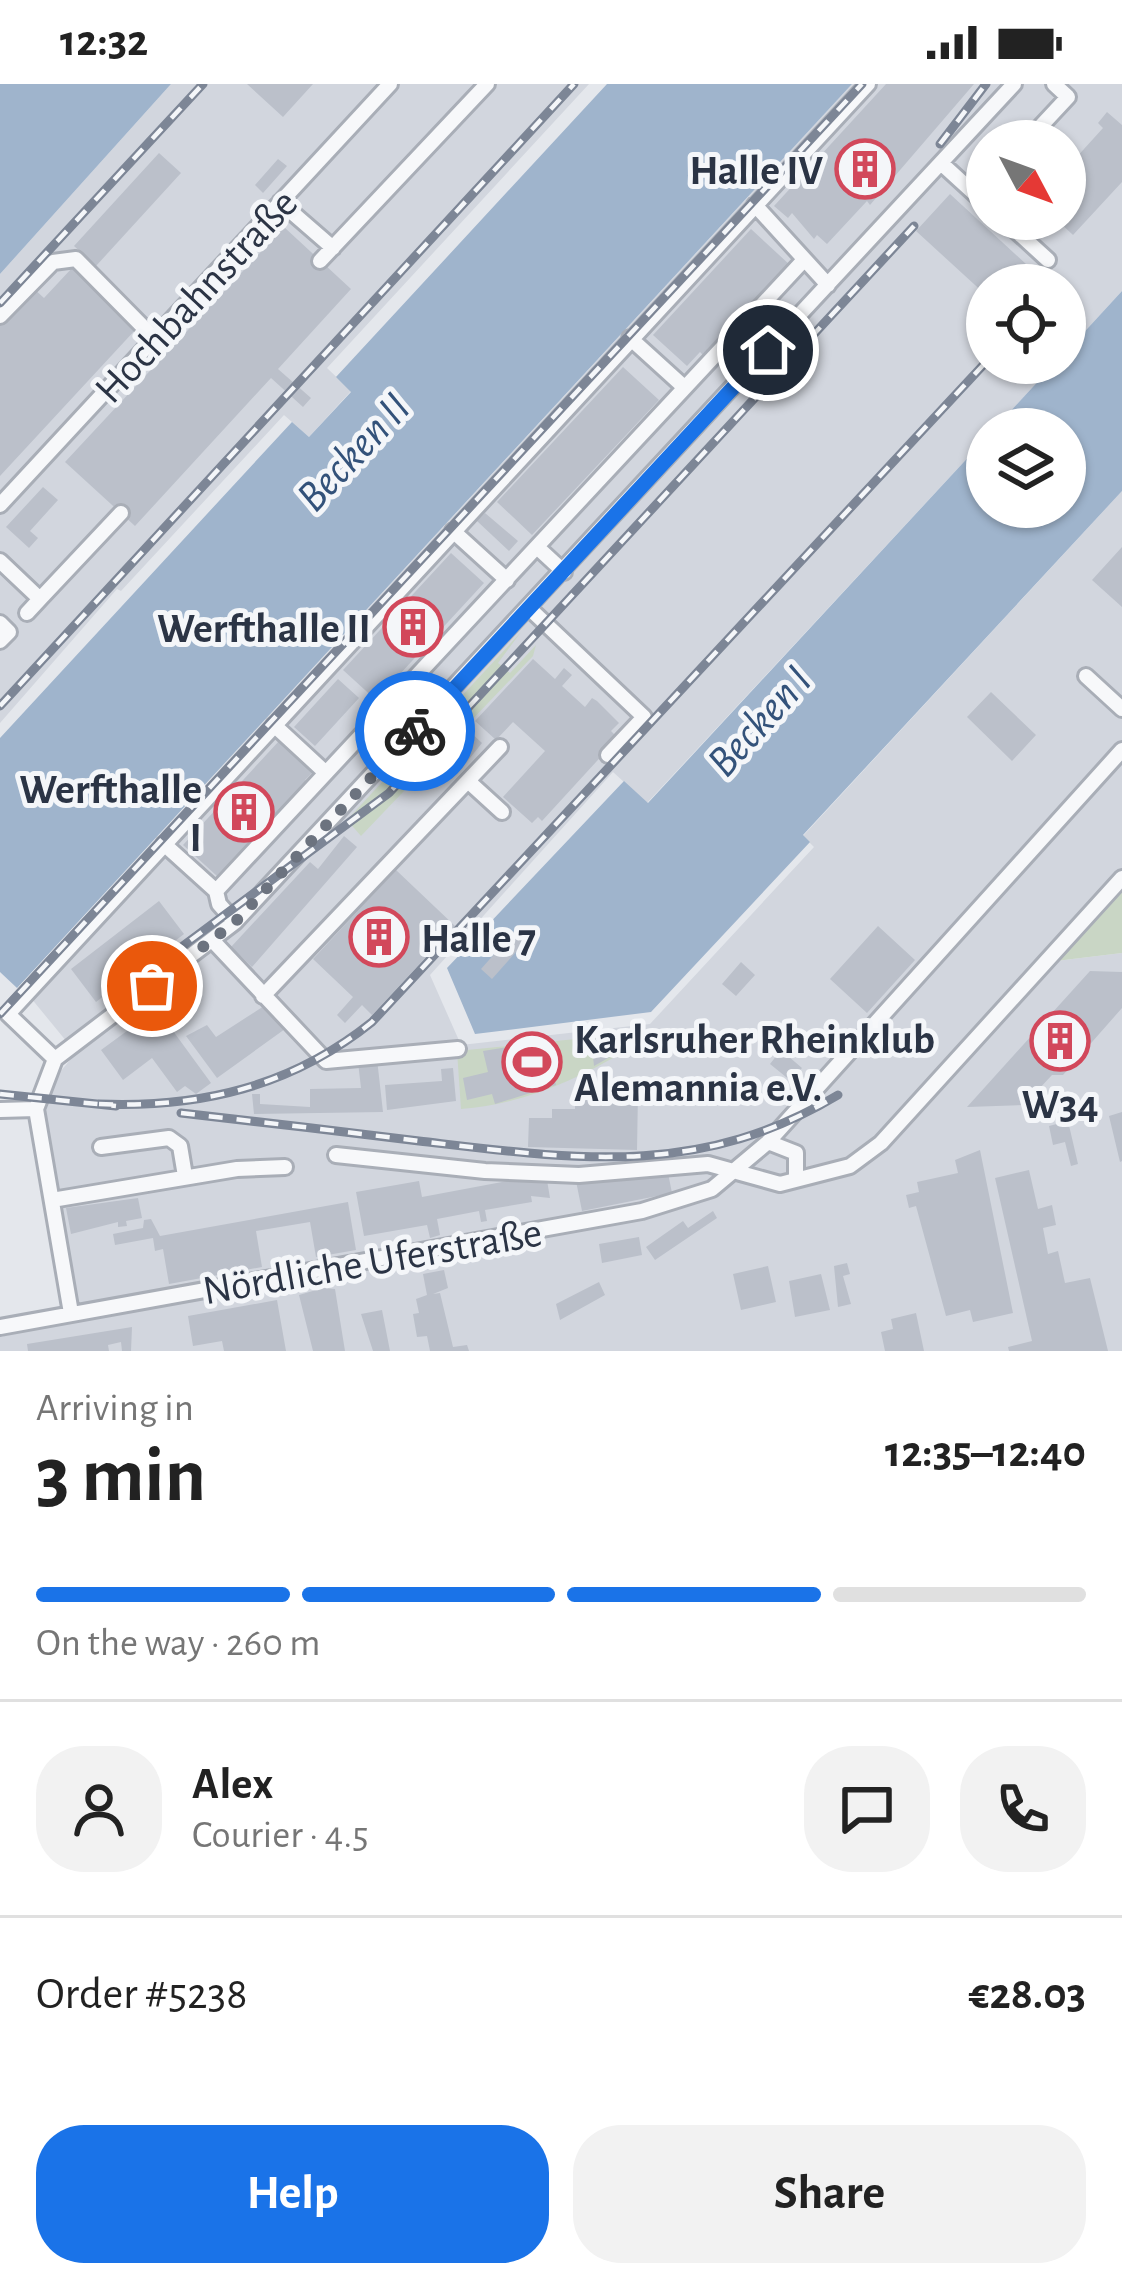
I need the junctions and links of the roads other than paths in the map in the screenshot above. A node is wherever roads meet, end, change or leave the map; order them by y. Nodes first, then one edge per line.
1 (389, 84) edge
2 (487, 84) edge
3 (868, 84) edge
4 (1054, 84) edge
5 (1006, 87) edge
6 (1047, 120) edge
7 (941, 163) junction
8 (966, 182) edge
9 (280, 202) junction
10 (755, 205) junction
11 (1026, 240) edge
12 (333, 248) junction
13 (1048, 260) dead end
14 (320, 261) dead end
15 (802, 262) junction
16 (828, 285) junction
17 (0, 316) edge
18 (155, 338) junction
19 (630, 338) junction
20 (684, 387) junction
21 (0, 505) edge
22 (121, 513) dead end
23 (453, 531) junction
24 (537, 548) junction
25 (0, 561) edge
26 (564, 572) junction
27 (507, 580) junction
28 (40, 599) junction
29 (529, 608) junction
30 (27, 613) dead end
31 (0, 623) edge
32 (0, 641) edge
33 (1086, 676) dead end
34 (1122, 709) edge
35 (274, 725) junction
36 (500, 747) dead end
37 (1122, 750) edge
38 (608, 755) dead end
39 (326, 772) junction
40 (468, 781) junction
41 (502, 812) dead end
42 (164, 844) junction
43 (1122, 878) edge
44 (216, 891) junction
45 (235, 922) junction
46 (213, 941) junction
47 (263, 996) junction
48 (458, 1048) dead end
49 (55, 1058) junction
50 (36, 1109) junction
51 (0, 1110) edge
52 (768, 1142) junction
53 (101, 1147) dead end
54 (335, 1155) dead end
55 (285, 1167) dead end
56 (736, 1172) junction
57 (185, 1176) junction
58 (796, 1176) junction
59 (52, 1200) junction
60 (71, 1313) junction
61 (0, 1327) edge

1 - 9 street, Hochbahnstraße
2 - 12 street
3 - 10 street
4 - 6 street
5 - 7 street
7 - 8 street
7 - 16 street
9 - 12 street
9 - 18 street, Hochbahnstraße
10 - 15 street
10 - 19 street
11 - 13 street
12 - 14 street
15 - 16 street
15 - 20 street
16 - 26 street
17 - 18 street
18 - 21 street, Hochbahnstraße
19 - 20 street
19 - 23 street
20 - 24 street
22 - 28 street
23 - 27 street
23 - 35 street
24 - 26 street
24 - 27 street
25 - 28 street
26 - 29 street
27 - 39 street
28 - 30 street
29 - 38 street
29 - 45 street
31 - 32 street
33 - 34 street
35 - 39 street
35 - 42 street
36 - 40 street
37 - 52 street, Nördliche Uferstraße
39 - 44 street
40 - 41 street
40 - 47 street
42 - 44 street
42 - 49 street
43 - 58 street
44 - 45 street
45 - 46 street
46 - 47 street
46 - 49 street
47 - 48 street
49 - 50 street
50 - 51 street
50 - 59 street
52 - 56 street, Nördliche Uferstraße
52 - 58 street
53 - 57 street
54 - 56 street
55 - 57 street
56 - 58 street
56 - 60 street, Nördliche Uferstraße
57 - 59 street
59 - 60 street
60 - 61 street, Nördliche Uferstraße

